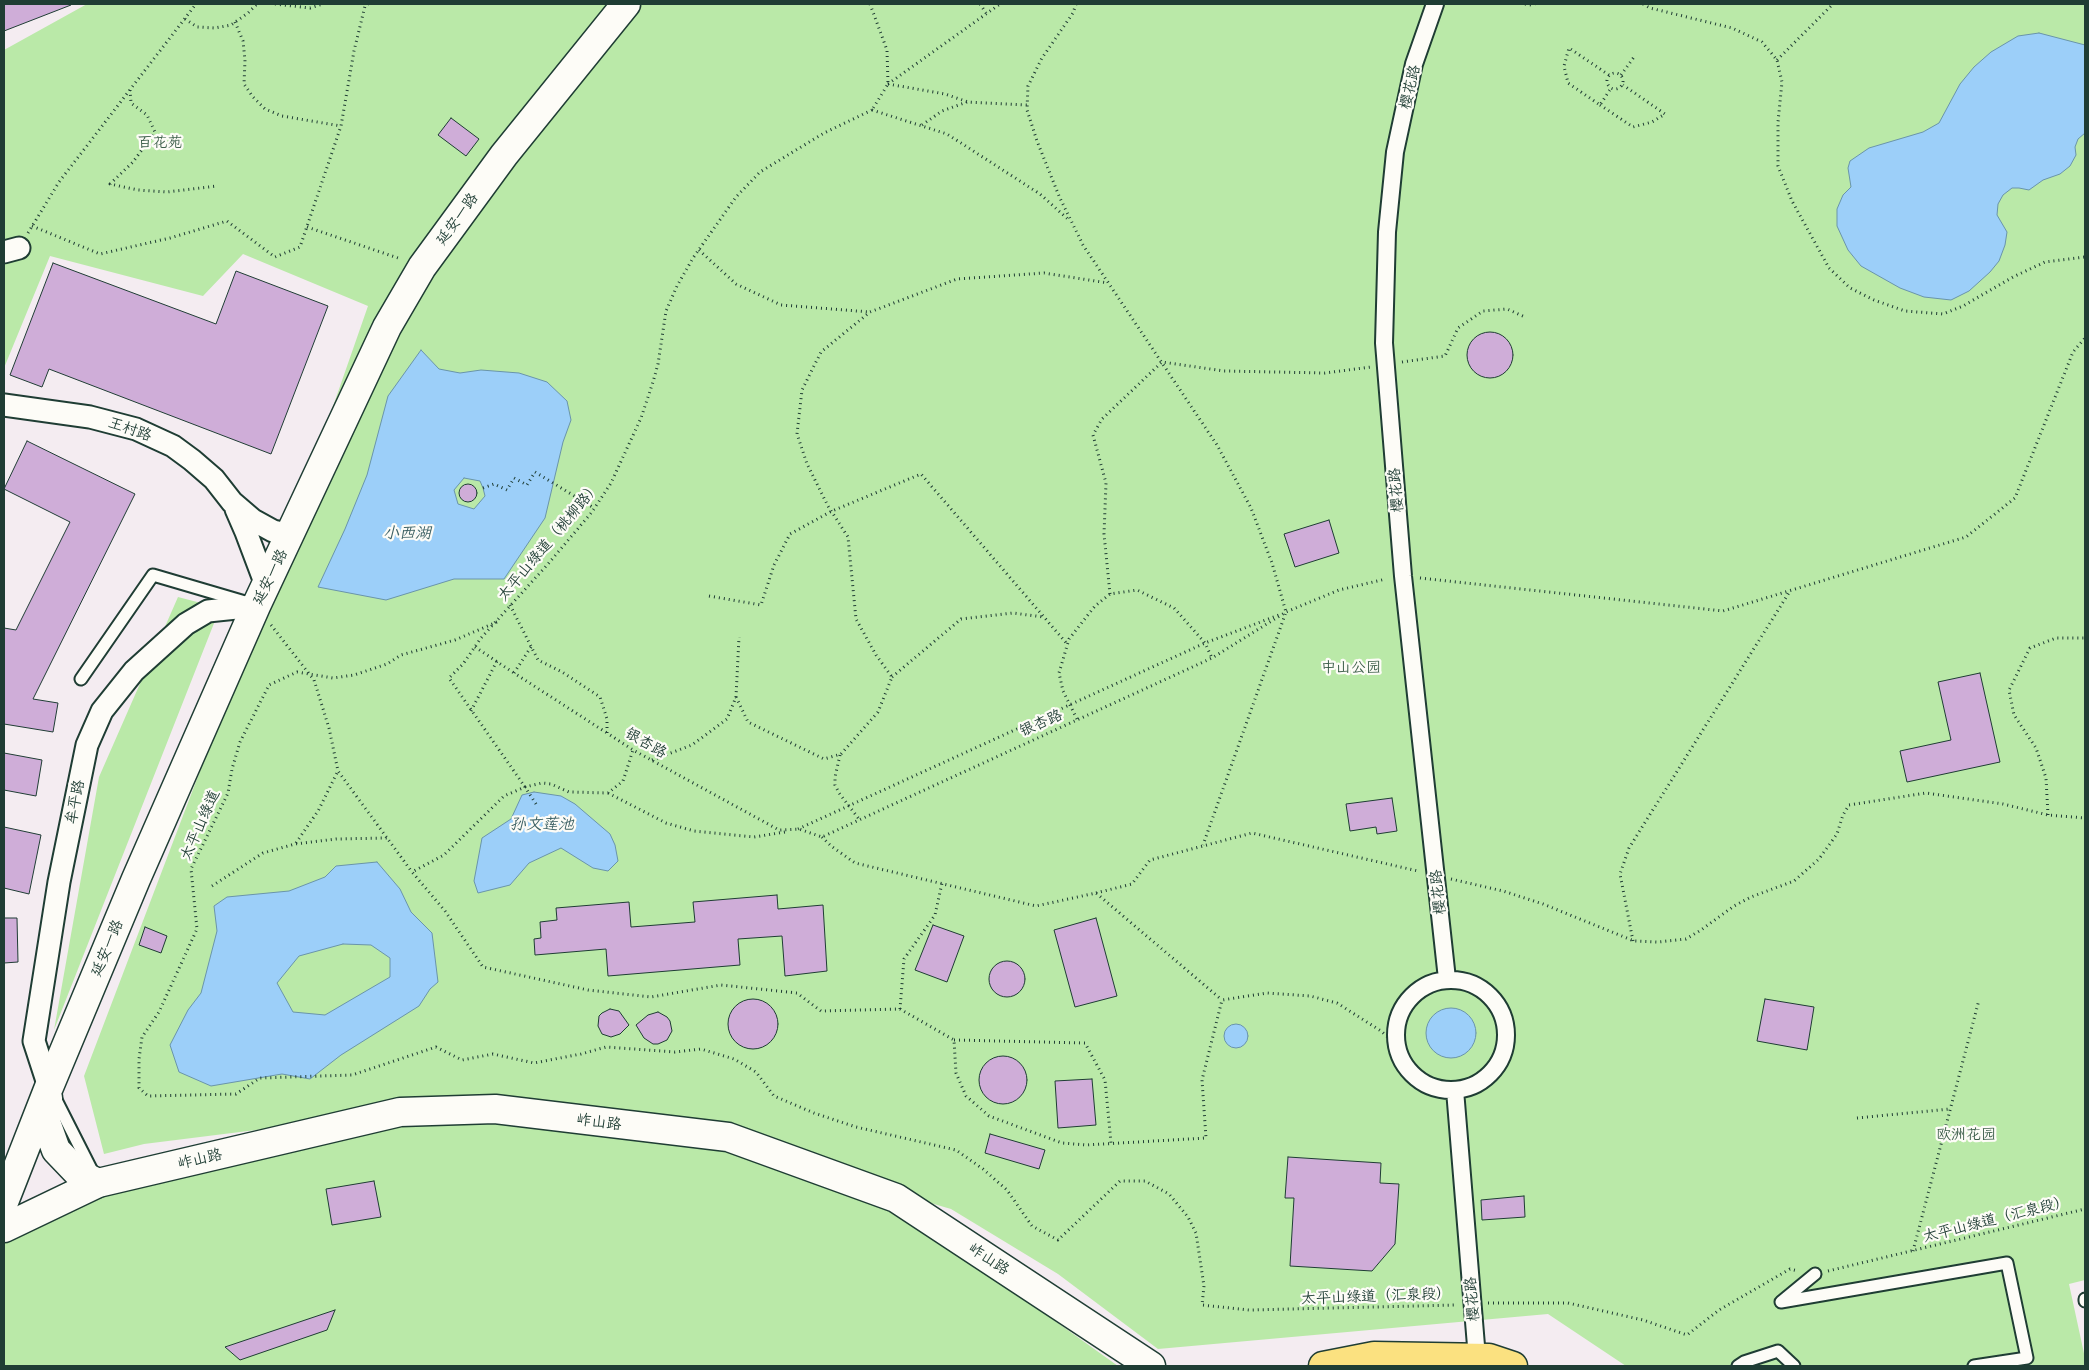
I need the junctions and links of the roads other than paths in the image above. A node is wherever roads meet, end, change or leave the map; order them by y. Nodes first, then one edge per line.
1 (626, 4) edge
2 (1435, 4) edge
3 (4, 405) edge
4 (232, 502) junction
5 (290, 534) junction
6 (261, 596) junction
7 (81, 679) dead end
8 (1447, 979) junction
9 (48, 1087) junction
10 (1455, 1090) junction
11 (98, 1184) junction
12 (4, 1202) edge
13 (4, 1228) edge
14 (1815, 1274) road end
15 (1477, 1358) junction
16 (1150, 1366) edge
17 (1323, 1366) edge
18 (1513, 1366) edge
19 (1738, 1366) edge
20 (1794, 1366) edge
21 (1974, 1366) edge

1 - 5 main road, 延安一路
2 - 8 street, 樱花路
3 - 4 street, 王村路
4 - 5 street, 王村路
4 - 6 street, 王村路
5 - 6 main road, 延安一路
6 - 7 lane
6 - 9 main road, 延安一路
6 - 9 street, 牟平路
8 - 10 street
8 - 10 street
9 - 11 main road
9 - 12 main road, 延安一路
10 - 15 street, 樱花路
11 - 13 main road, 岞山路
11 - 16 main road, 岞山路
14 - 21 lane
15 - 17 main road
15 - 18 main road
19 - 20 lane

